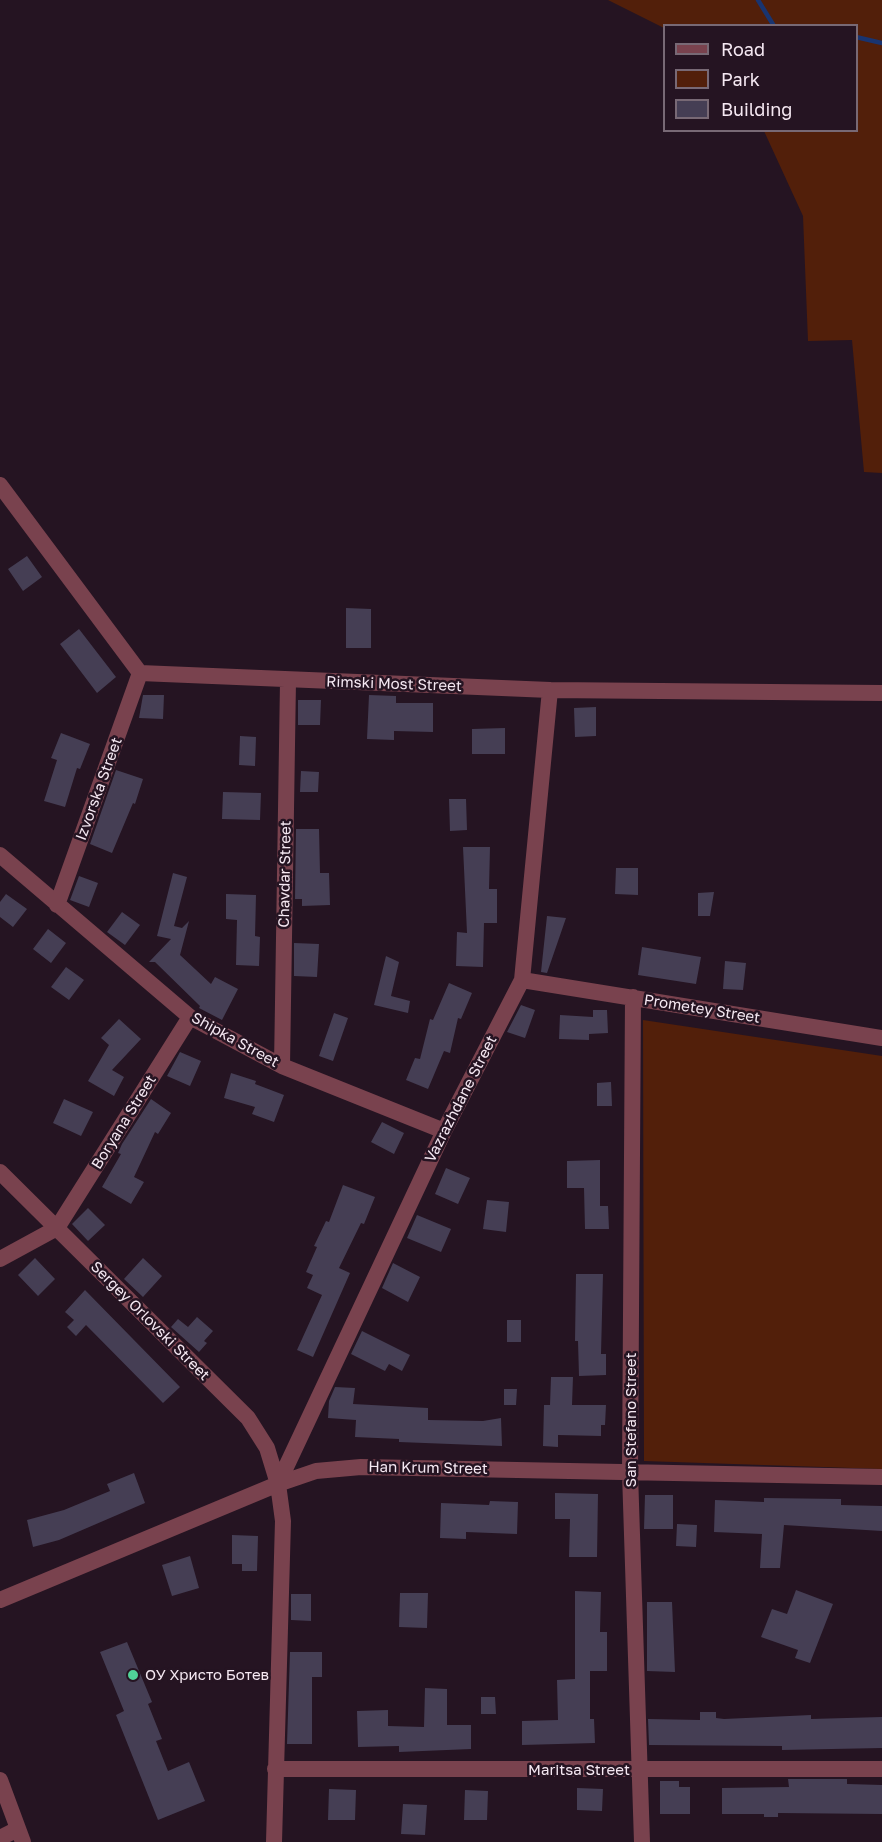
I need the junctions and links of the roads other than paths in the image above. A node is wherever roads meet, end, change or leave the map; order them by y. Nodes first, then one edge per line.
1 (0, 485) edge
2 (141, 672) junction
3 (288, 681) junction
4 (550, 690) junction
5 (882, 693) edge
6 (0, 855) edge
7 (57, 905) junction
8 (522, 980) junction
9 (633, 997) junction
10 (190, 1017) junction
11 (882, 1038) edge
12 (282, 1066) junction
13 (444, 1131) junction
14 (0, 1172) edge
15 (57, 1228) junction
16 (0, 1259) edge
17 (630, 1473) junction
18 (882, 1477) edge
19 (278, 1484) junction
20 (0, 1600) edge
21 (275, 1769) junction
22 (882, 1769) edge
23 (641, 1770) junction
24 (0, 1780) edge
25 (20, 1836) edge
26 (0, 1838) edge
27 (274, 1842) edge
28 (642, 1842) edge

1 - 2 street
2 - 3 street, Rimski Most Street
2 - 7 street, Izvorska Street
3 - 4 street, Rimski Most Street
3 - 12 street, Chavdar Street
4 - 5 street, Rimski Most Street
4 - 8 street, Vazrazhdane Street
6 - 7 street, Shipka Street
7 - 10 street, Shipka Street
8 - 9 street, Prometey Street
8 - 13 street, Vazrazhdane Street
9 - 11 street, Prometey Street
9 - 17 street, San Stefano Street
10 - 12 street, Shipka Street
10 - 15 street, Boryana Street
12 - 13 street, Shipka Street
13 - 19 street, Vazrazhdane Street
14 - 15 street, Sergey Orlovski Street
15 - 16 street
15 - 19 street, Sergey Orlovski Street
17 - 18 street, Han Krum Street
17 - 19 street, Han Krum Street
17 - 23 street, San Stefano Street
19 - 20 street, Han Krum Street
19 - 21 street, Sergey Orlovski Street
21 - 23 street, Maritsa Street
21 - 27 street, Sergey Orlovski Street
22 - 23 street, Maritsa Street
23 - 28 street, San Stefano Street
24 - 25 street
25 - 26 street

